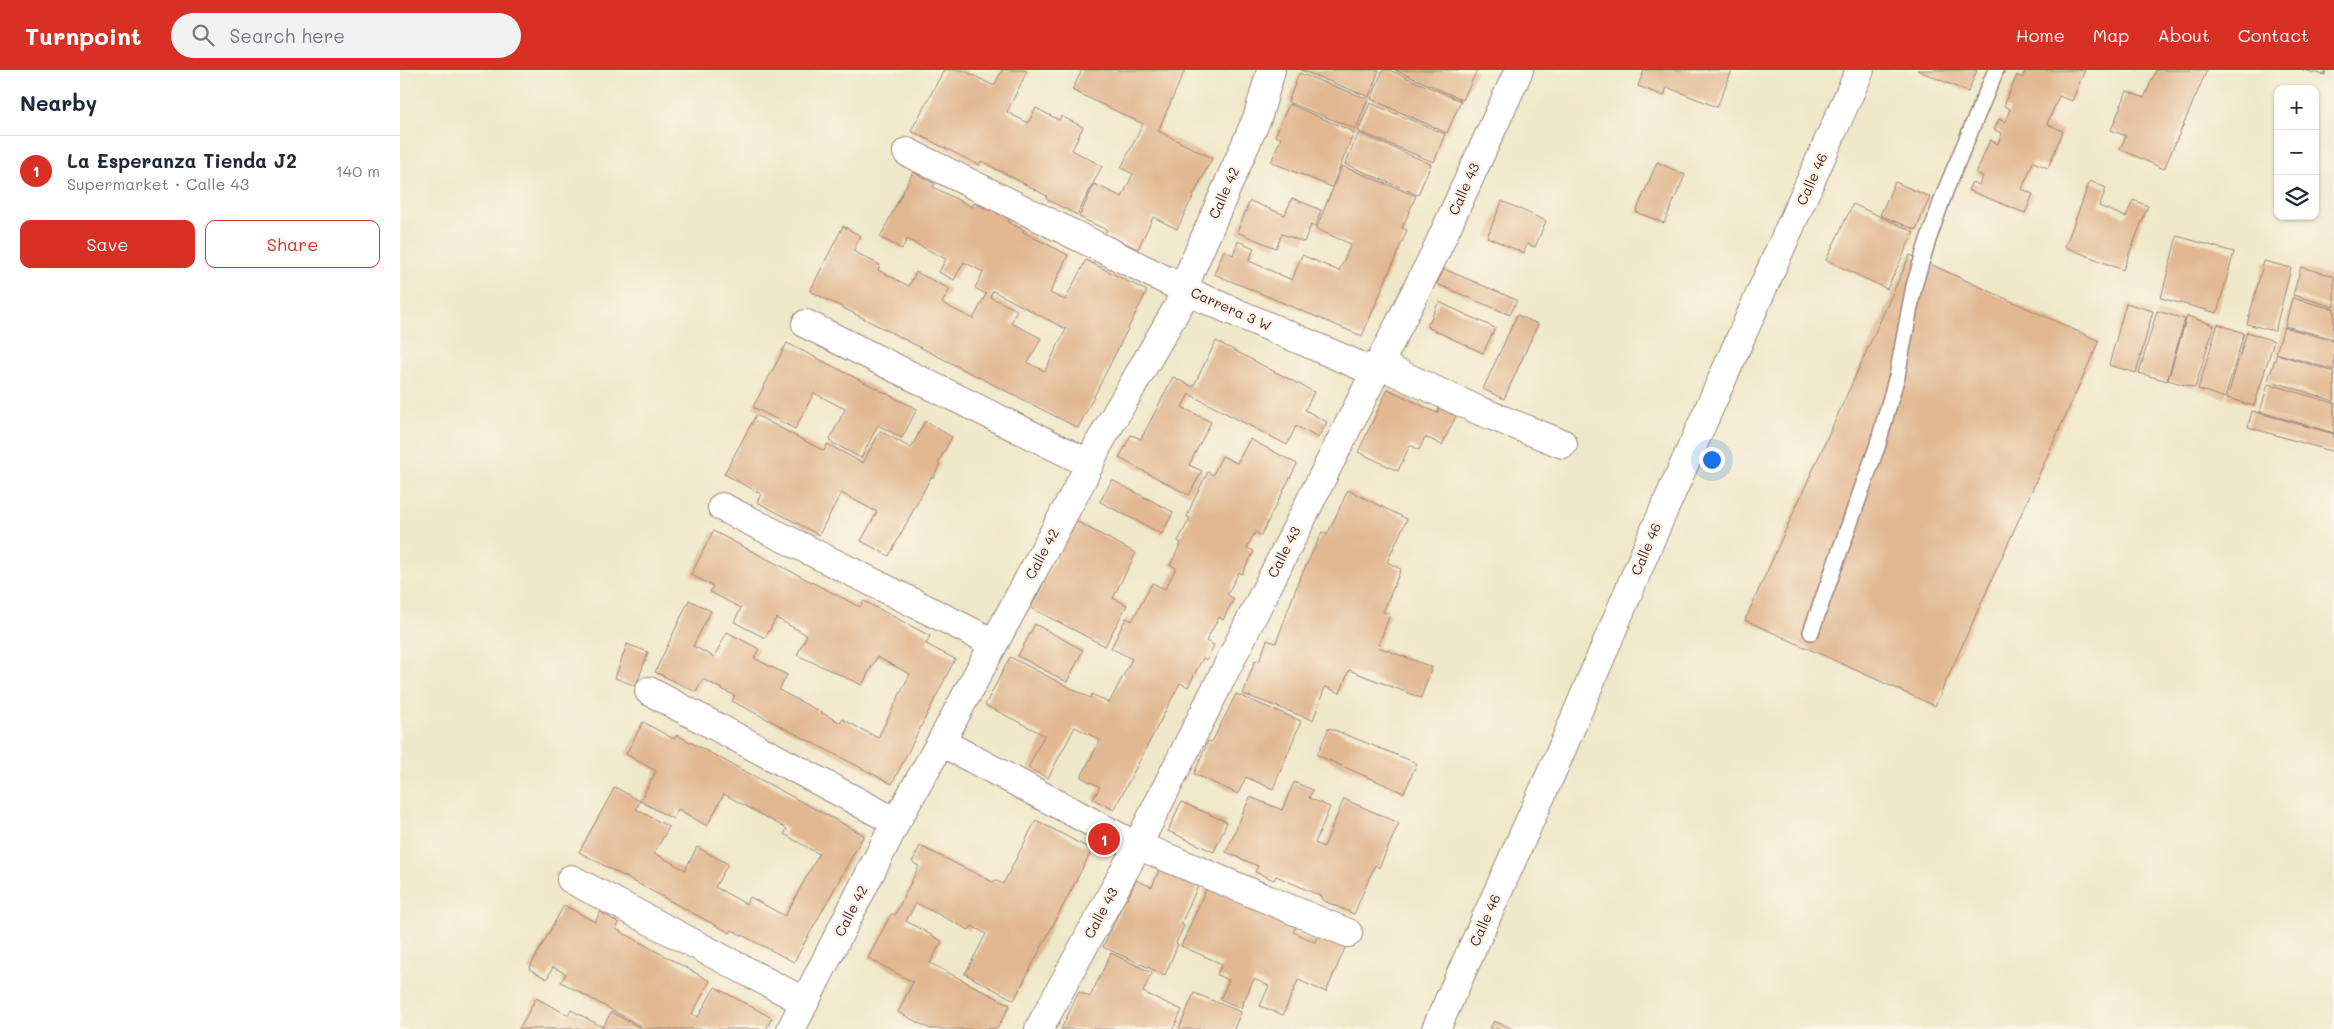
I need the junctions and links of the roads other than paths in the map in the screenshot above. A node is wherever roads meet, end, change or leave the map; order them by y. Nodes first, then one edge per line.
1 (1519, 70) edge
2 (1860, 70) edge
3 (1996, 70) edge
4 (1266, 72) edge
5 (907, 152) dead end
6 (1186, 290) junction
7 (806, 324) dead end
8 (1377, 367) junction
9 (1563, 444) dead end
10 (1090, 464) junction
11 (722, 506) dead end
12 (1811, 632) dead end
13 (994, 643) junction
14 (649, 692) dead end
15 (941, 742) junction
16 (896, 822) junction
17 (1137, 844) junction
18 (571, 879) dead end
19 (1348, 933) dead end
20 (804, 1002) junction
21 (791, 1029) edge
22 (1039, 1029) edge
23 (1436, 1029) edge

1 - 8 street, Calle 43
2 - 23 street, Calle 46
3 - 12 lane
4 - 6 street, Calle 42
5 - 6 street, Carrera 3 W
6 - 8 street, Carrera 3 W
6 - 10 street, Calle 42
7 - 10 street
8 - 9 street, Carrera 3 W
8 - 17 street, Calle 43
10 - 13 street, Calle 42
11 - 13 street
13 - 15 street, Calle 42
14 - 16 street
15 - 16 street, Calle 42
15 - 17 street
16 - 20 street, Calle 42
17 - 19 street
17 - 22 street, Calle 43
18 - 20 street
20 - 21 street, Calle 42

